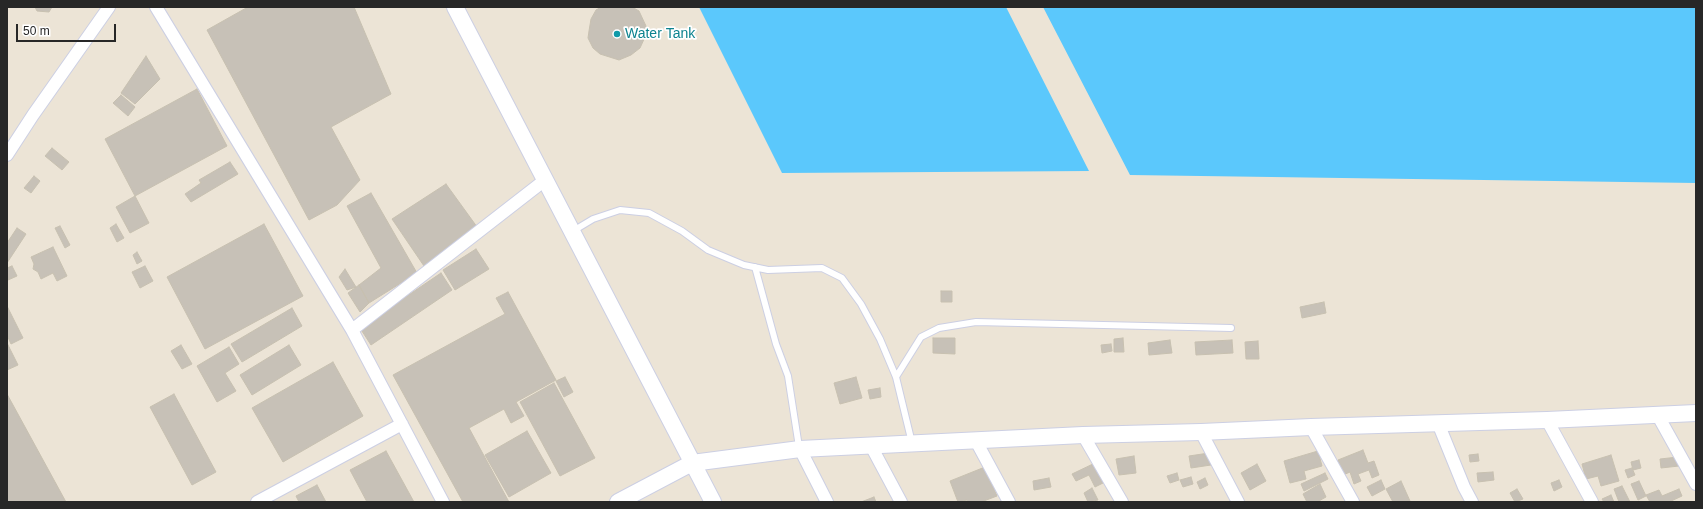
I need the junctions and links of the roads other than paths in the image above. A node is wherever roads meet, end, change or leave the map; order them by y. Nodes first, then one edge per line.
1 (109, 7) edge
2 (156, 7) edge
3 (455, 7) edge
4 (7, 155) edge
5 (545, 180) junction
6 (572, 232) junction
7 (755, 267) junction
8 (1231, 328) dead end
9 (352, 330) junction
10 (896, 377) junction
11 (1696, 413) edge
12 (1657, 414) junction
13 (1547, 420) junction
14 (1438, 423) junction
15 (402, 424) junction
16 (1311, 426) junction
17 (1201, 432) junction
18 (1083, 435) junction
19 (976, 441) junction
20 (912, 443) junction
21 (870, 444) junction
22 (800, 449) junction
23 (692, 463) junction
24 (1696, 484) edge
25 (257, 502) edge
26 (443, 502) edge
27 (618, 502) edge
28 (713, 502) edge
29 (827, 502) edge
30 (901, 502) edge
31 (1009, 502) edge
32 (1122, 502) edge
33 (1238, 502) edge
34 (1353, 502) edge
35 (1472, 502) edge
36 (1592, 502) edge

1 - 4 street
2 - 9 street
3 - 5 street
5 - 6 street
5 - 9 street
6 - 7 lane
6 - 23 street
7 - 10 lane
7 - 22 lane
8 - 10 lane
9 - 15 street
10 - 20 lane
11 - 12 street
12 - 13 street
12 - 24 street
13 - 14 street
13 - 36 street
14 - 16 street
14 - 35 street
15 - 25 street
15 - 26 street
16 - 17 street
16 - 34 street
17 - 18 street
17 - 33 street
18 - 19 street
18 - 32 street
19 - 20 street
19 - 31 street
20 - 21 street
21 - 22 street
21 - 30 street
22 - 23 street
22 - 29 street
23 - 27 street
23 - 28 street

